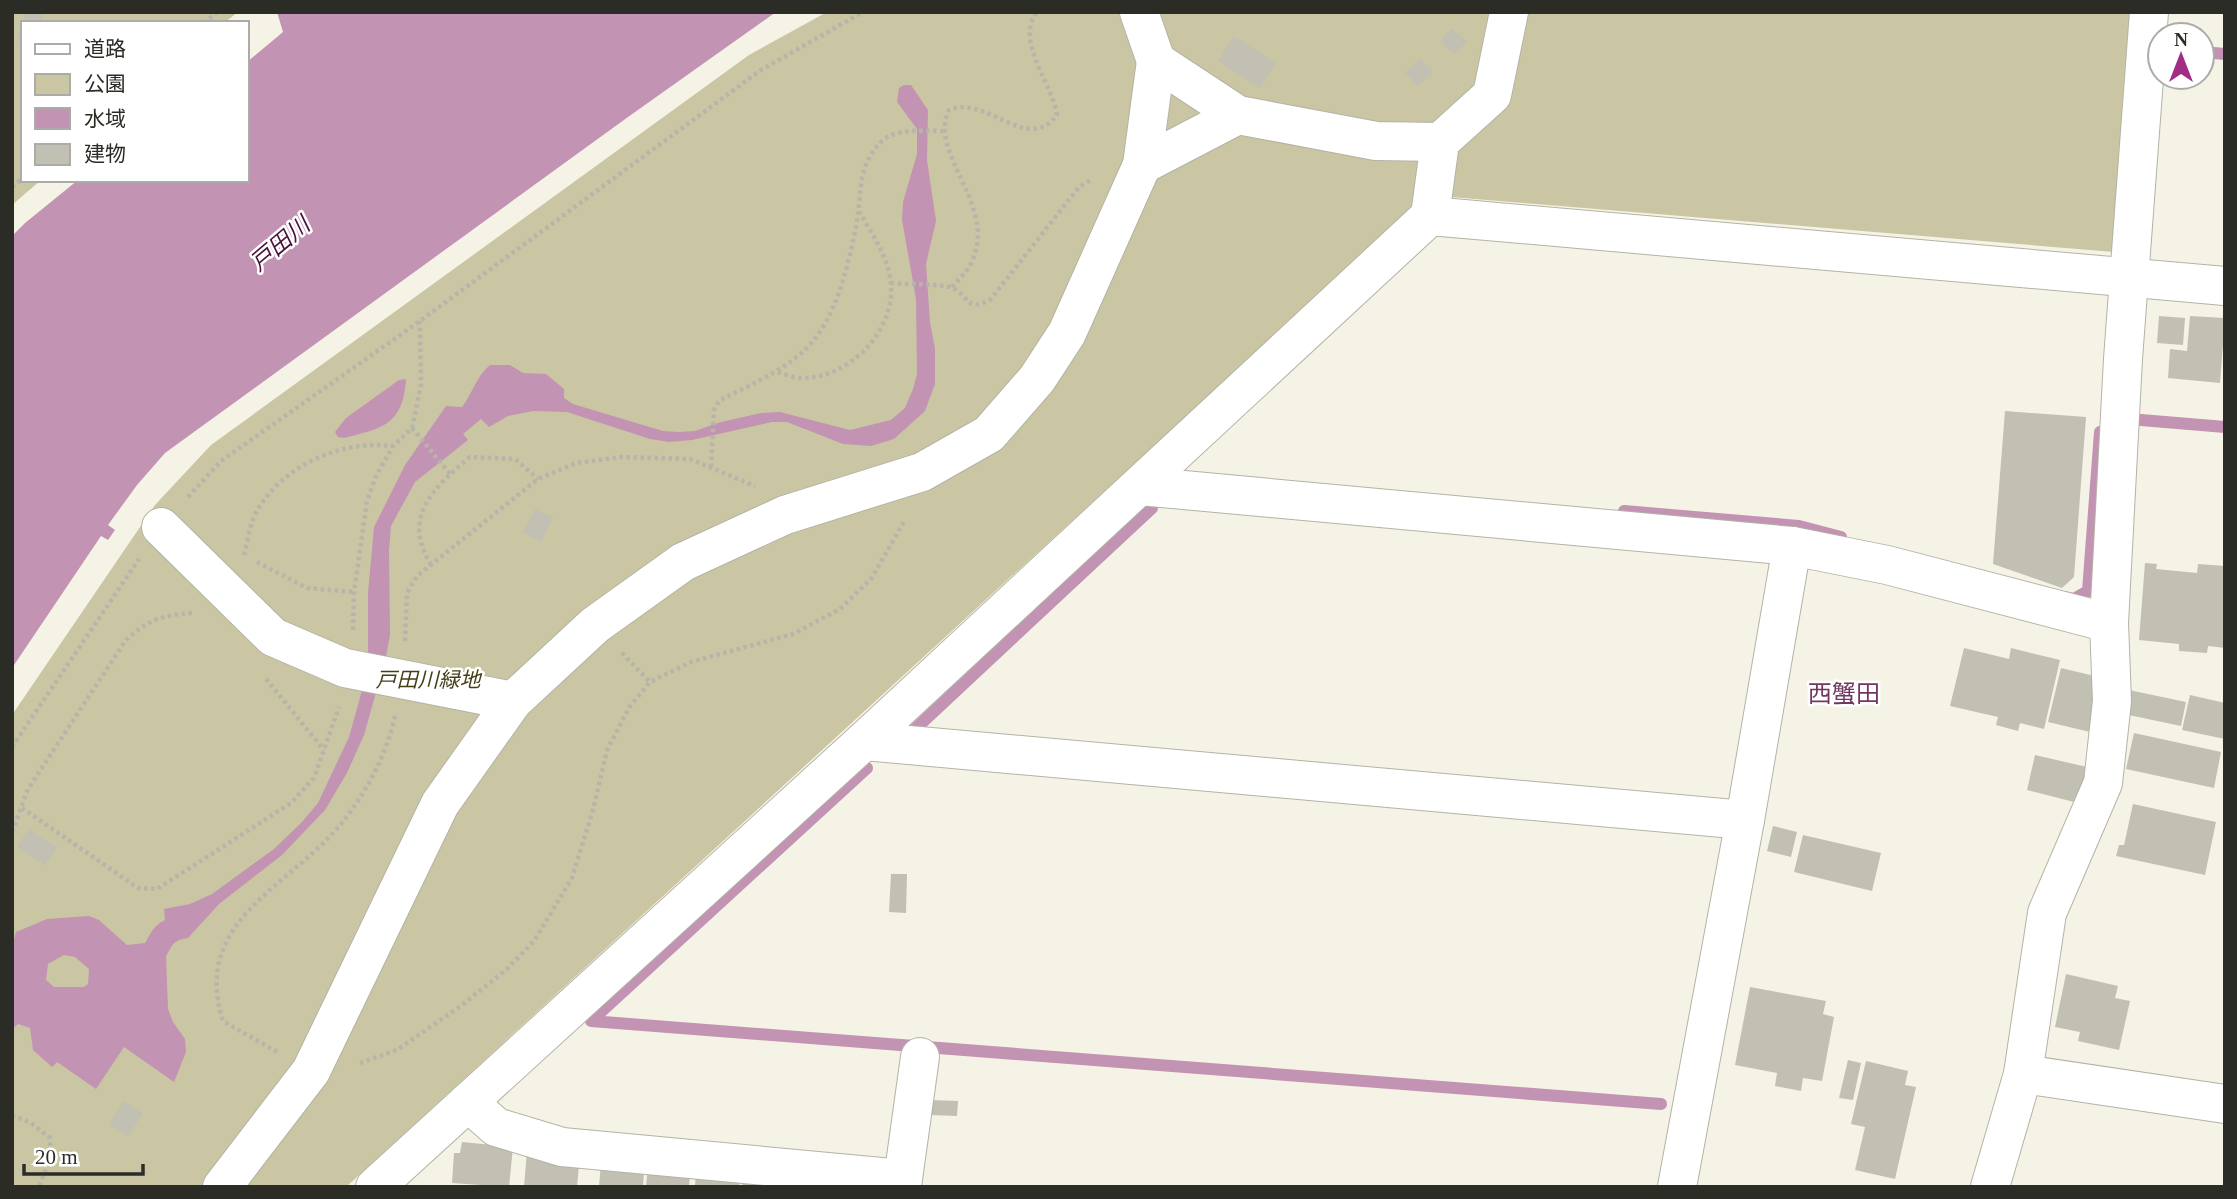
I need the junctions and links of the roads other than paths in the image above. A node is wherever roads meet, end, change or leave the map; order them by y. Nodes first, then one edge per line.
1 (1139, 12) edge
2 (1509, 12) edge
3 (2149, 12) edge
4 (1156, 61) junction
5 (1238, 116) junction
6 (1440, 142) junction
7 (1139, 173) junction
8 (1430, 216) junction
9 (2130, 279) junction
10 (2225, 286) edge
11 (1140, 486) junction
12 (161, 527) road end
13 (1792, 546) junction
14 (2109, 623) junction
15 (513, 701) junction
16 (864, 741) junction
17 (1745, 820) junction
18 (920, 1057) dead end
19 (2023, 1074) junction
20 (468, 1102) junction
21 (2225, 1104) edge
22 (902, 1183) edge
23 (222, 1187) edge
24 (375, 1187) edge
25 (1677, 1187) edge
26 (1990, 1187) edge

1 - 4 street
2 - 6 street
3 - 9 street
4 - 5 street
4 - 7 street
5 - 6 street
5 - 7 street
6 - 8 street
7 - 15 street
8 - 9 street
8 - 11 street
9 - 10 street
9 - 14 street
11 - 13 street
11 - 16 street
12 - 15 street
13 - 14 street
13 - 17 street
14 - 19 street
15 - 23 street
16 - 17 street
16 - 20 street
17 - 25 street
18 - 22 street
19 - 21 street
19 - 26 street
20 - 22 street
20 - 24 street

